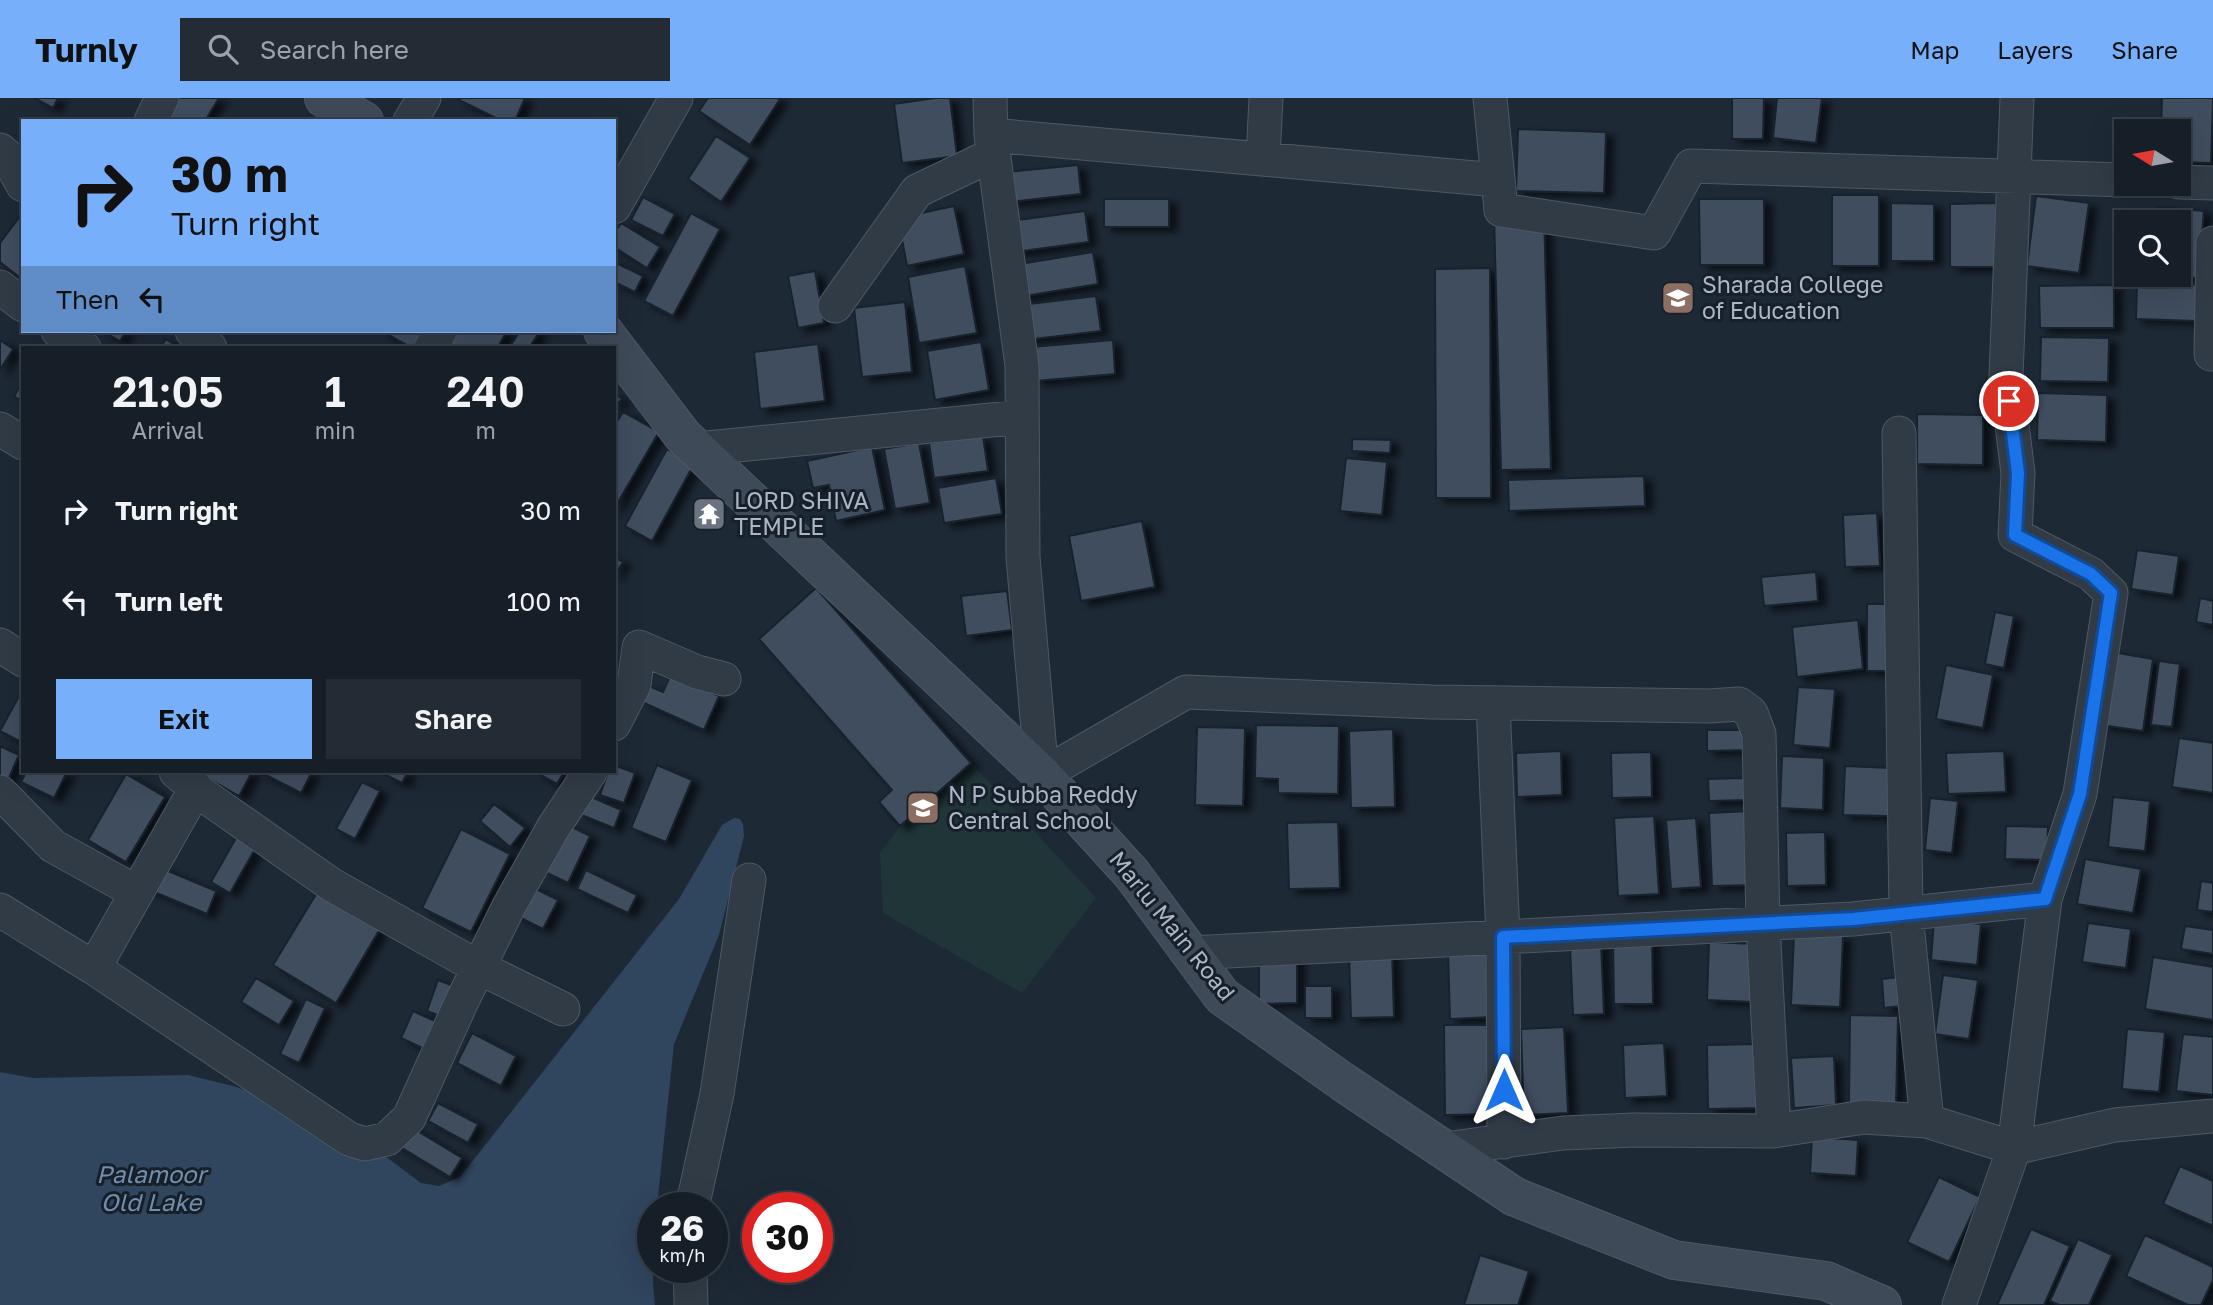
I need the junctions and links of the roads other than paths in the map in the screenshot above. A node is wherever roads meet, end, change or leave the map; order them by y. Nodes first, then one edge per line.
1 (162, 98) edge
2 (324, 98) edge
3 (424, 98) edge
4 (676, 98) edge
5 (990, 98) edge
6 (1266, 98) edge
7 (1490, 98) edge
8 (2017, 98) edge
9 (152, 119) edge
10 (361, 119) edge
11 (411, 119) edge
12 (993, 145) junction
13 (0, 150) edge
14 (1264, 159) junction
15 (2015, 176) junction
16 (1498, 180) junction
17 (2114, 180) edge
18 (21, 181) edge
19 (2191, 182) edge
20 (2213, 183) edge
21 (616, 203) edge
22 (2213, 243) edge
23 (0, 287) edge
24 (21, 303) edge
25 (835, 306) dead end
26 (61, 333) edge
27 (194, 333) edge
28 (81, 346) edge
29 (209, 346) edge
30 (616, 348) edge
31 (2211, 354) edge
32 (1022, 416) junction
33 (0, 429) edge
34 (1899, 433) dead end
35 (21, 442) edge
36 (697, 449) junction
37 (0, 645) edge
38 (21, 659) edge
39 (625, 664) edge
40 (724, 679) dead end
41 (1493, 704) junction
42 (616, 720) edge
43 (589, 773) edge
44 (1042, 775) junction
45 (184, 777) edge
46 (0, 792) edge
47 (750, 880) dead end
48 (136, 892) junction
49 (2045, 899) junction
50 (0, 910) edge
51 (1906, 914) junction
52 (1763, 924) junction
53 (1503, 937) junction
54 (1190, 953) junction
55 (478, 967) junction
56 (94, 968) junction
57 (563, 1009) dead end
58 (2213, 1116) edge
59 (1927, 1121) junction
60 (1774, 1131) junction
61 (1504, 1142) junction
62 (2014, 1148) junction
63 (1445, 1149) junction
64 (696, 1192) edge
65 (690, 1283) edge
66 (691, 1305) edge
67 (1882, 1305) edge
68 (1959, 1305) edge

1 - 9 street
2 - 10 street
3 - 11 street
4 - 21 street
5 - 12 street
6 - 14 street
7 - 16 street
8 - 15 street
12 - 14 street
12 - 25 street
12 - 32 street
13 - 18 street
14 - 16 street
15 - 16 street
15 - 17 street
15 - 49 street
19 - 20 street
22 - 31 street
23 - 24 street
26 - 28 street
27 - 29 street
30 - 36 street, Marlu Main Road
32 - 36 street
32 - 44 street
33 - 35 street
34 - 51 street
36 - 44 street, Marlu Main Road
37 - 38 street
39 - 40 street
39 - 42 street
41 - 44 street
41 - 52 street
41 - 53 street
43 - 55 street
44 - 54 street, Marlu Main Road
45 - 48 street
45 - 55 street
46 - 48 street
47 - 64 street
48 - 56 street
49 - 51 street
49 - 62 street
50 - 56 street
51 - 52 street
51 - 59 street
52 - 53 street
52 - 60 street
53 - 54 street
53 - 61 street
54 - 63 street, Marlu Main Road
55 - 56 street
55 - 57 street
58 - 62 street
59 - 60 street
59 - 62 street
60 - 61 street
61 - 63 street
62 - 68 street
63 - 67 street, Marlu Main Road
65 - 66 street

